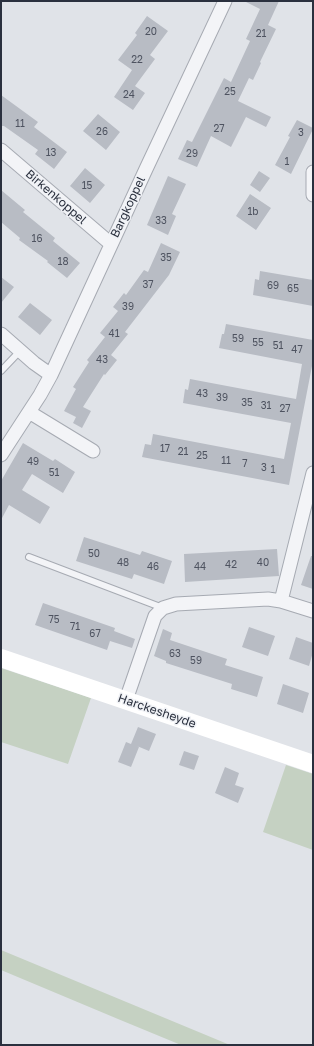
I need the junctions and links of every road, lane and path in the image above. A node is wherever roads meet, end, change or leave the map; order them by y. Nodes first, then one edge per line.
1 (225, 1) edge
2 (1, 150) edge
3 (313, 172) edge
4 (313, 195) edge
5 (111, 244) junction
6 (1, 334) edge
7 (20, 351) junction
8 (1, 371) edge
9 (51, 375) junction
10 (29, 412) junction
11 (93, 451) dead end
12 (1, 455) edge
13 (313, 473) edge
14 (29, 557) dead end
15 (281, 601) junction
16 (162, 608) junction
17 (313, 611) edge
18 (1, 658) edge
19 (126, 700) junction
20 (313, 764) edge

1 - 5 street, Bargkoppel
2 - 5 street, Birkenkoppel
3 - 4 street
5 - 9 street, Bargkoppel
6 - 7 street
7 - 8 lane
7 - 9 street
9 - 10 street, Bargkoppel
10 - 11 street
10 - 12 street, Bargkoppel
13 - 15 street
14 - 16 lane
15 - 16 street
15 - 17 street
16 - 19 street
18 - 19 main road, Harckesheyde
19 - 20 main road, Harckesheyde

